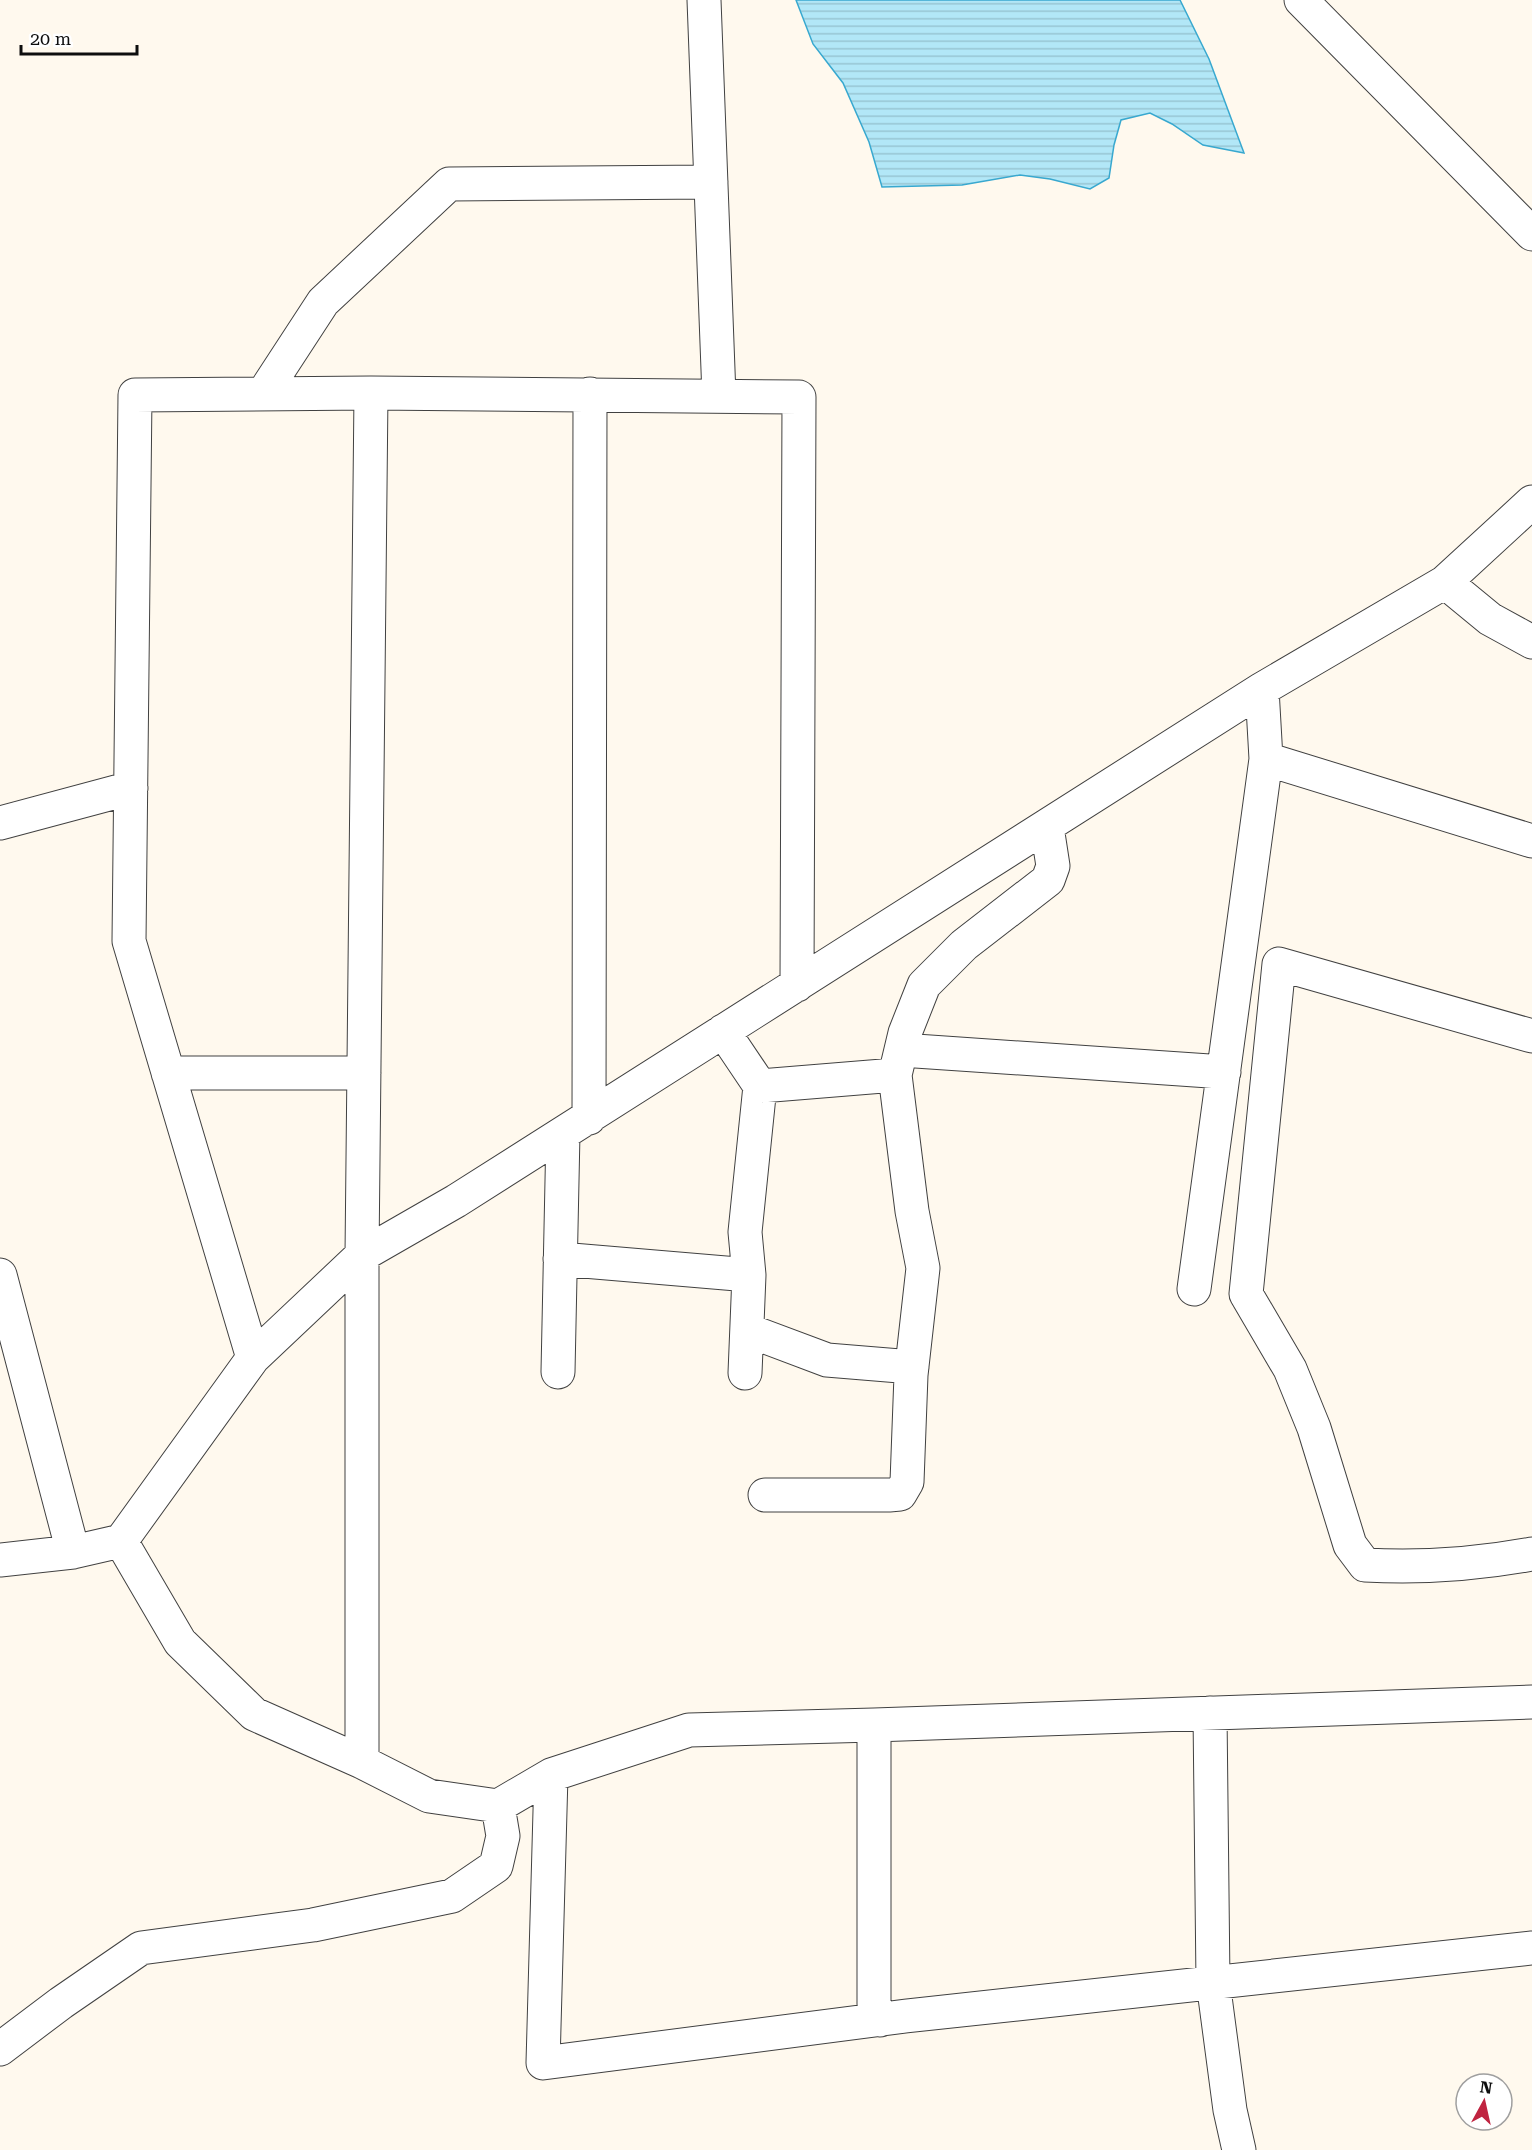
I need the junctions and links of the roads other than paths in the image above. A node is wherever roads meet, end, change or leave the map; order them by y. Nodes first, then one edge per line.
1 (704, 0) edge
2 (1300, 0) edge
3 (711, 182) junction
4 (1532, 234) edge
5 (371, 393) junction
6 (263, 394) junction
7 (590, 394) junction
8 (719, 396) junction
9 (1532, 502) edge
10 (1444, 582) junction
11 (1532, 642) edge
12 (1263, 689) junction
13 (1266, 759) junction
14 (131, 788) junction
15 (0, 823) edge
16 (1047, 827) junction
17 (1532, 841) edge
18 (797, 985) junction
19 (723, 1031) junction
20 (1532, 1036) edge
21 (898, 1062) junction
22 (1224, 1072) junction
23 (168, 1073) junction
24 (364, 1073) junction
25 (760, 1086) junction
26 (576, 1126) junction
27 (362, 1255) junction
28 (560, 1258) junction
29 (0, 1275) edge
30 (750, 1275) junction
31 (1194, 1289) dead end
32 (747, 1330) junction
33 (253, 1358) junction
34 (912, 1367) junction
35 (558, 1372) dead end
36 (745, 1373) dead end
37 (765, 1495) dead end
38 (121, 1541) junction
39 (73, 1552) junction
40 (1532, 1554) edge
41 (0, 1560) edge
42 (1532, 1702) edge
43 (1210, 1713) junction
44 (873, 1725) junction
45 (362, 1762) junction
46 (551, 1775) junction
47 (498, 1806) junction
48 (1532, 1948) edge
49 (1213, 1982) junction
50 (879, 2020) junction
51 (0, 2049) edge
52 (1239, 2150) edge

1 - 3 street
2 - 4 street
3 - 6 street
3 - 8 street
5 - 6 street
5 - 7 street
5 - 24 street
6 - 14 street
7 - 8 street
7 - 26 street
8 - 18 street
9 - 10 street
10 - 11 street
10 - 12 street
12 - 13 street
12 - 16 street
13 - 17 street
13 - 22 street
14 - 15 street
14 - 23 street
16 - 18 street
16 - 21 street
18 - 19 street
19 - 25 street
19 - 26 street
20 - 40 street
21 - 22 street
21 - 25 street
21 - 34 street
22 - 31 street
23 - 24 street
23 - 33 street
24 - 27 street
25 - 30 street
26 - 27 street
26 - 28 street
27 - 33 street
27 - 45 street
28 - 30 street
28 - 35 street
29 - 39 street
30 - 32 street
32 - 34 street
32 - 36 street
33 - 38 street
34 - 37 street
38 - 39 street
38 - 45 street
39 - 41 street
42 - 43 street
43 - 44 street
43 - 49 street
44 - 46 street
44 - 50 street
45 - 47 street
46 - 47 street
46 - 50 street
47 - 51 street
48 - 49 street
49 - 50 street
49 - 52 street

